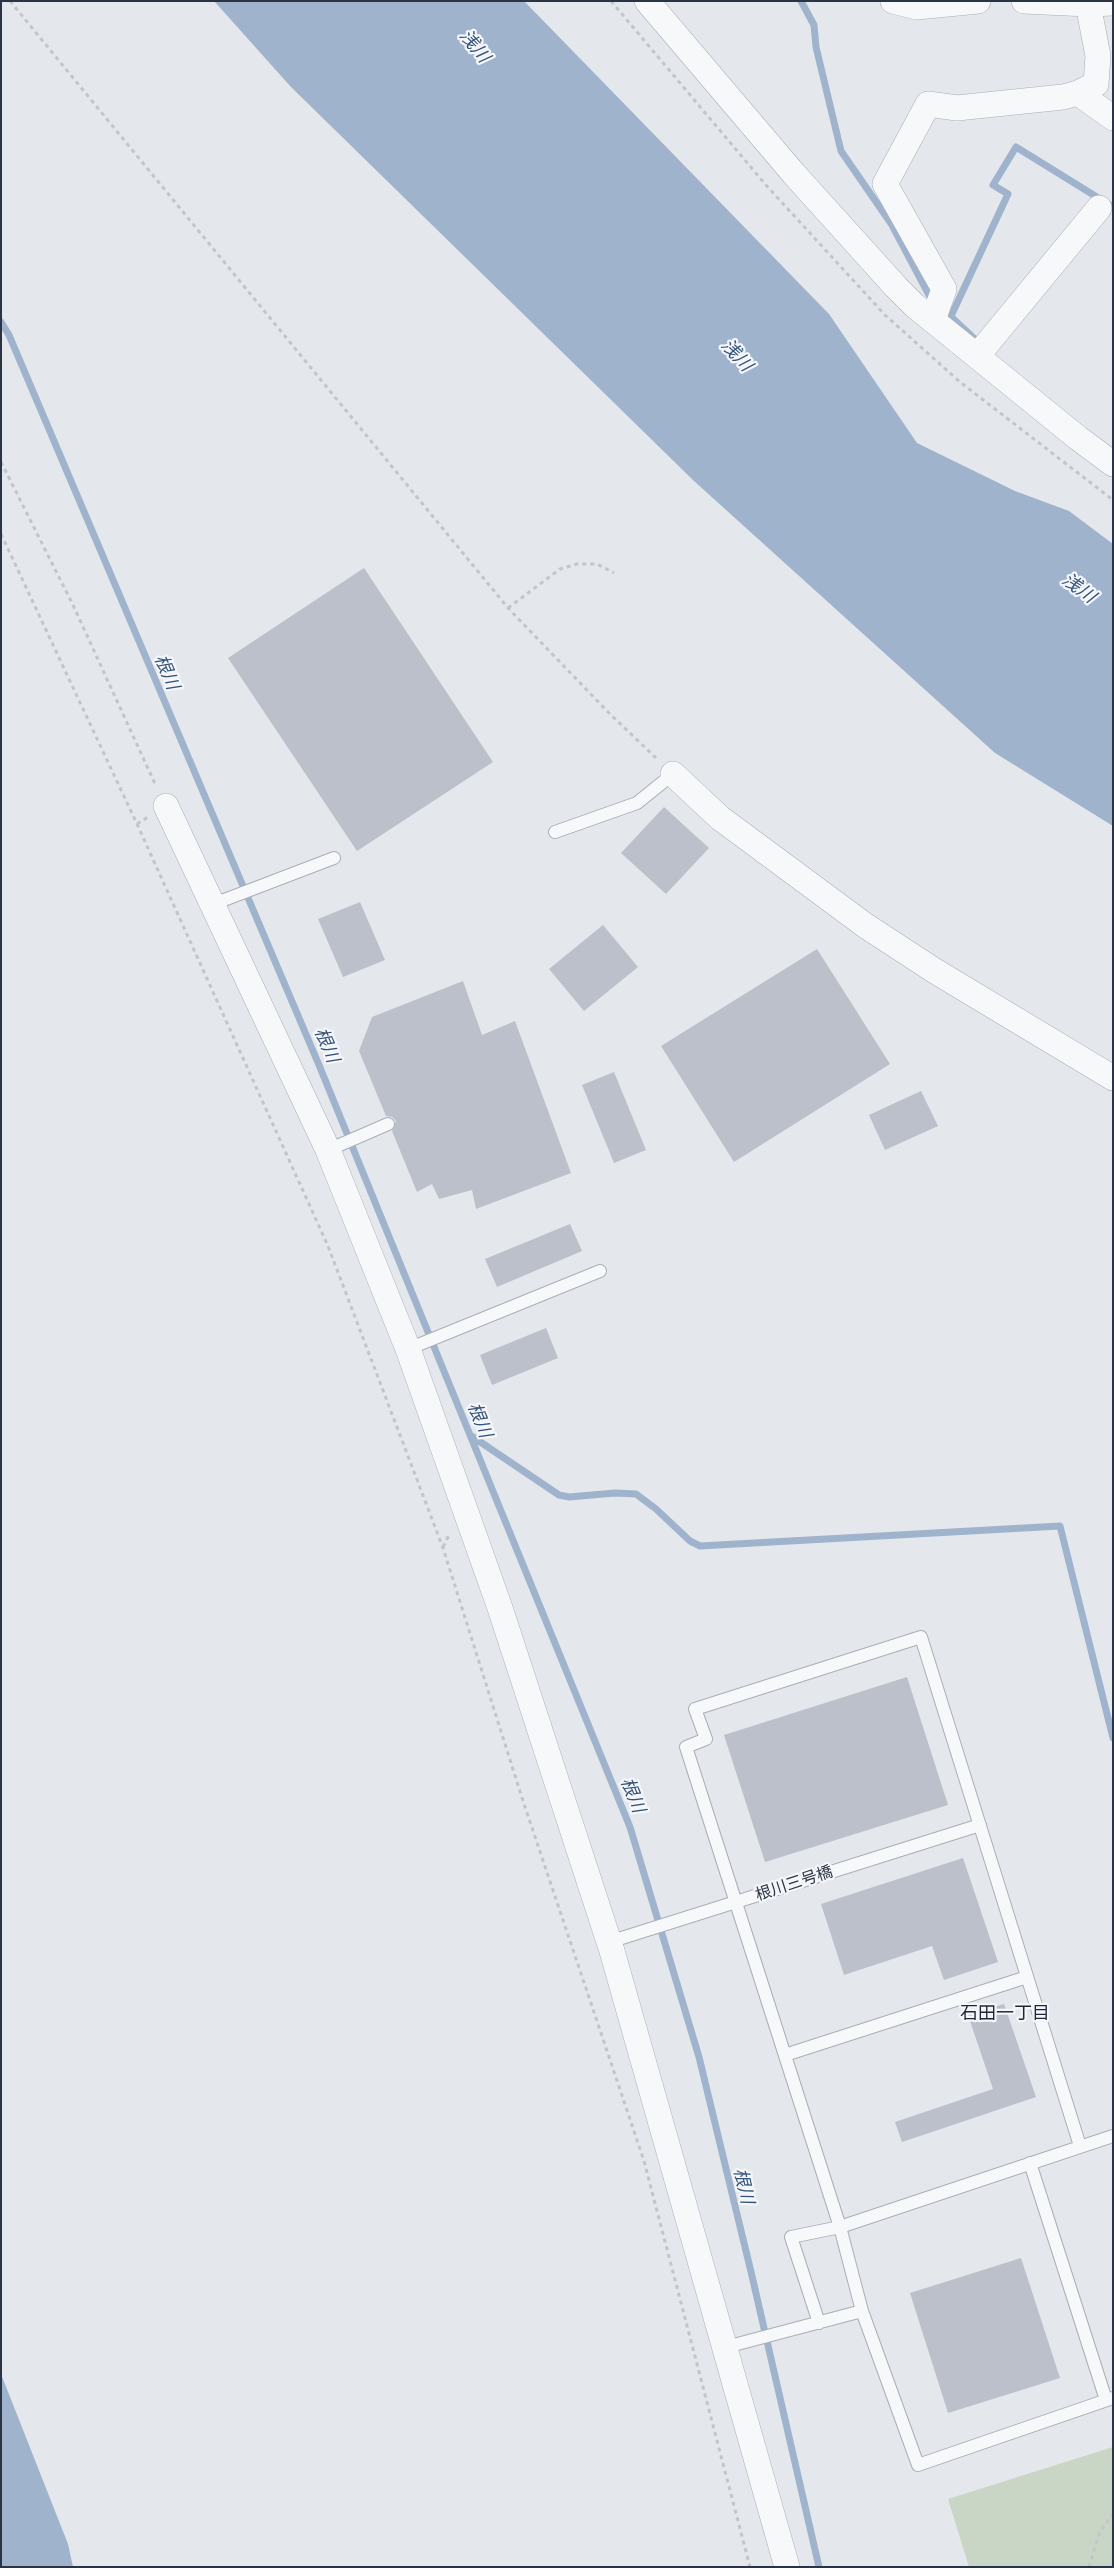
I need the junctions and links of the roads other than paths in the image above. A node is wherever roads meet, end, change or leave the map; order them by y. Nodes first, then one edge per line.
1 (647, 1) edge
2 (978, 1) edge
3 (1024, 1) edge
4 (895, 2) edge
5 (1101, 3) edge
6 (1106, 56) edge
7 (1078, 93) junction
8 (1113, 118) edge
9 (1099, 208) dead end
10 (933, 320) junction
11 (977, 356) junction
12 (1113, 464) edge
13 (673, 774) joint
14 (166, 806) road end
15 (555, 832) dead end
16 (334, 858) dead end
17 (222, 898) junction
18 (1113, 1078) edge
19 (388, 1124) dead end
20 (333, 1148) junction
21 (600, 1271) dead end
22 (416, 1346) junction
23 (980, 1825) junction
24 (736, 1902) junction
25 (609, 1942) junction
26 (1027, 1977) junction
27 (785, 2055) junction
28 (1113, 2136) edge
29 (1080, 2146) junction
30 (1030, 2163) junction
31 (840, 2227) junction
32 (862, 2311) junction
33 (818, 2323) junction
34 (737, 2344) junction
35 (1110, 2399) edge
36 (787, 2567) edge

1 - 10 street
2 - 4 street
3 - 5 street
5 - 6 street
6 - 7 street
7 - 8 street
7 - 10 street
9 - 11 street
10 - 11 street
11 - 12 street
13 - 15 lane
13 - 18 street
14 - 17 street
16 - 17 lane
17 - 20 street
19 - 20 lane
20 - 22 street
21 - 22 lane
22 - 25 street
23 - 24 lane, 根川三号橋
23 - 24 lane
23 - 26 lane
24 - 25 lane, 根川三号橋
24 - 27 lane
25 - 34 street
26 - 27 lane
26 - 29 lane
27 - 31 lane
28 - 29 lane
29 - 30 lane
30 - 31 lane
30 - 35 lane
31 - 32 lane
31 - 33 lane
32 - 33 lane
32 - 35 lane
33 - 34 lane
34 - 36 street

